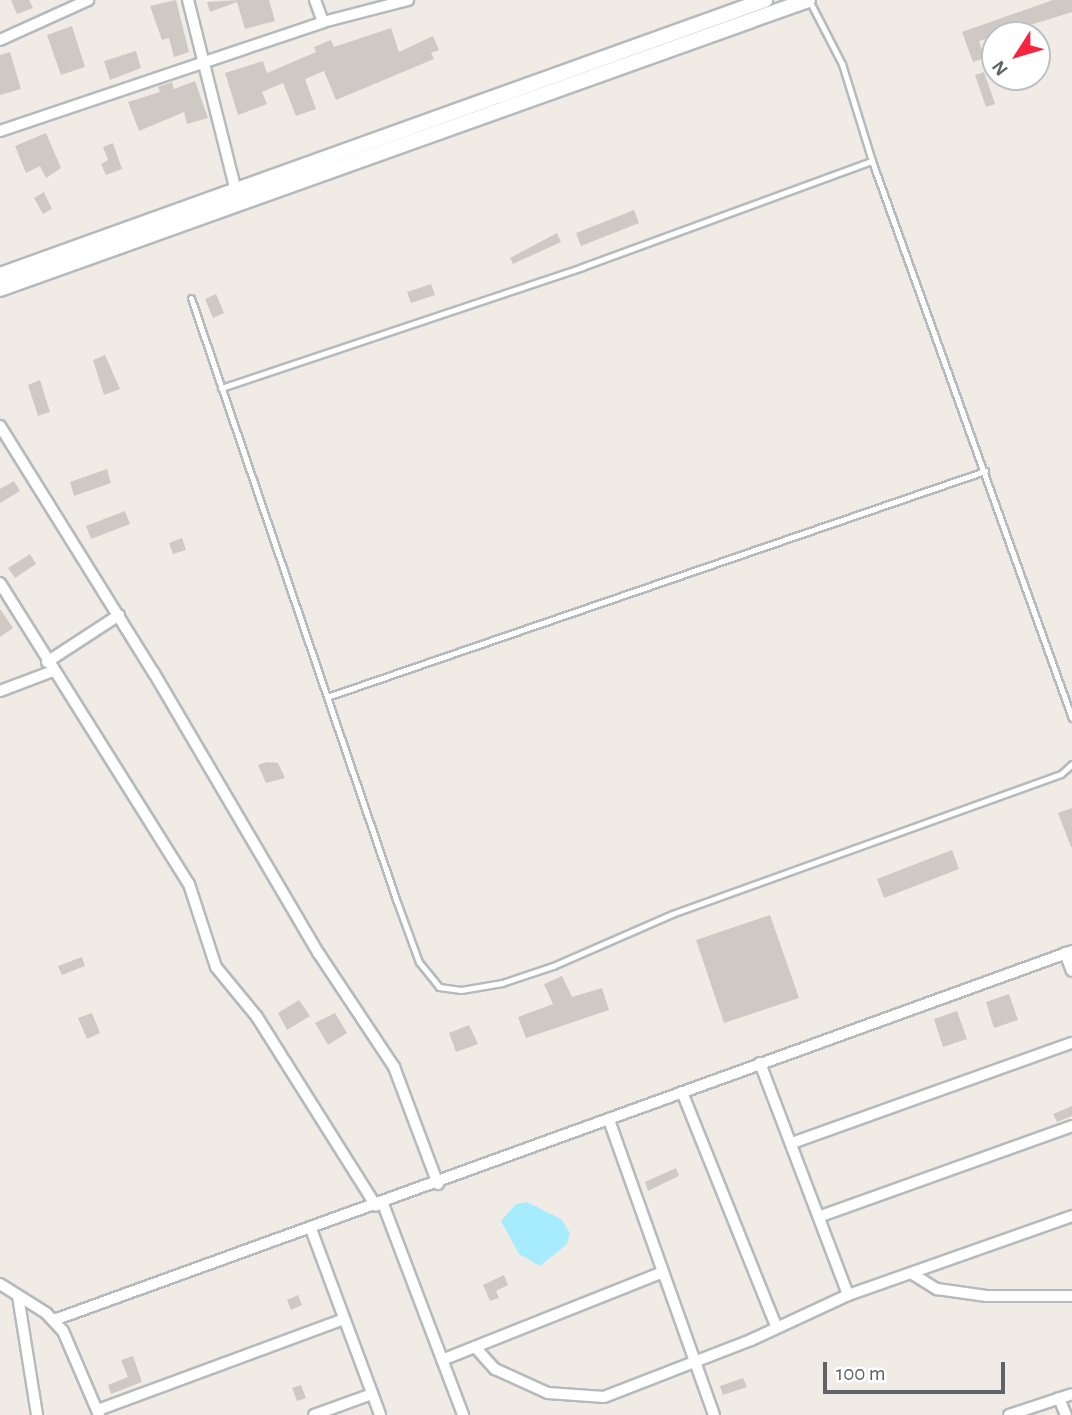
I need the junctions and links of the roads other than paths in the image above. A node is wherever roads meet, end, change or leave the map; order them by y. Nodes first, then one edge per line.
1 (88, 0) edge
2 (188, 0) edge
3 (315, 0) edge
4 (408, 0) edge
5 (765, 0) edge
6 (808, 0) edge
7 (323, 22) junction
8 (0, 40) edge
9 (204, 62) junction
10 (0, 131) edge
11 (872, 161) junction
12 (236, 191) junction
13 (0, 275) edge
14 (0, 289) edge
15 (191, 298) dead end
16 (221, 388) junction
17 (0, 426) edge
18 (985, 471) junction
19 (0, 583) edge
20 (119, 615) junction
21 (50, 666) junction
22 (0, 691) edge
23 (327, 697) junction
24 (1072, 718) edge
25 (1072, 764) edge
26 (1069, 952) edge
27 (1072, 971) edge
28 (1072, 1043) edge
29 (760, 1063) junction
30 (682, 1092) junction
31 (608, 1120) junction
32 (1072, 1126) edge
33 (792, 1143) junction
34 (438, 1184) junction
35 (380, 1205) junction
36 (821, 1216) junction
37 (1072, 1216) edge
38 (311, 1229) junction
39 (663, 1272) junction
40 (911, 1273) junction
41 (0, 1284) edge
42 (848, 1295) junction
43 (18, 1296) junction
44 (1072, 1296) edge
45 (345, 1319) junction
46 (54, 1320) junction
47 (776, 1326) junction
48 (475, 1347) junction
49 (442, 1360) junction
50 (695, 1360) junction
51 (372, 1394) junction
52 (1072, 1394) edge
53 (1059, 1398) junction
54 (99, 1413) edge
55 (37, 1415) edge
56 (314, 1415) edge
57 (380, 1415) edge
58 (463, 1415) edge
59 (714, 1415) edge
60 (1009, 1415) edge
61 (1066, 1415) edge

1 - 8 street
2 - 9 street
3 - 7 street
4 - 7 street
5 - 12 street
6 - 11 lane
6 - 14 street
7 - 9 street
9 - 10 street
9 - 12 street
11 - 16 lane
11 - 18 lane
12 - 13 street
15 - 16 lane
16 - 23 lane
17 - 20 street
18 - 23 lane
18 - 24 lane
19 - 21 street
20 - 21 street
20 - 34 street
21 - 22 street
21 - 35 street
23 - 25 lane
26 - 27 street
26 - 29 street
28 - 33 street
29 - 30 street
29 - 33 street
30 - 31 street
30 - 47 street
31 - 34 street
31 - 39 street
32 - 36 street
33 - 36 street
34 - 35 street
35 - 38 street
35 - 49 street
36 - 42 street
37 - 40 street
38 - 45 street
38 - 46 street
39 - 48 street
39 - 50 street
40 - 42 street
40 - 44 street
41 - 43 street
42 - 47 street
43 - 46 street
43 - 55 street
45 - 51 street
45 - 54 street
46 - 54 street
47 - 50 street
48 - 49 street
48 - 50 street
49 - 58 street
50 - 59 street
51 - 56 street
51 - 57 street
52 - 53 street
53 - 60 street
53 - 61 street

